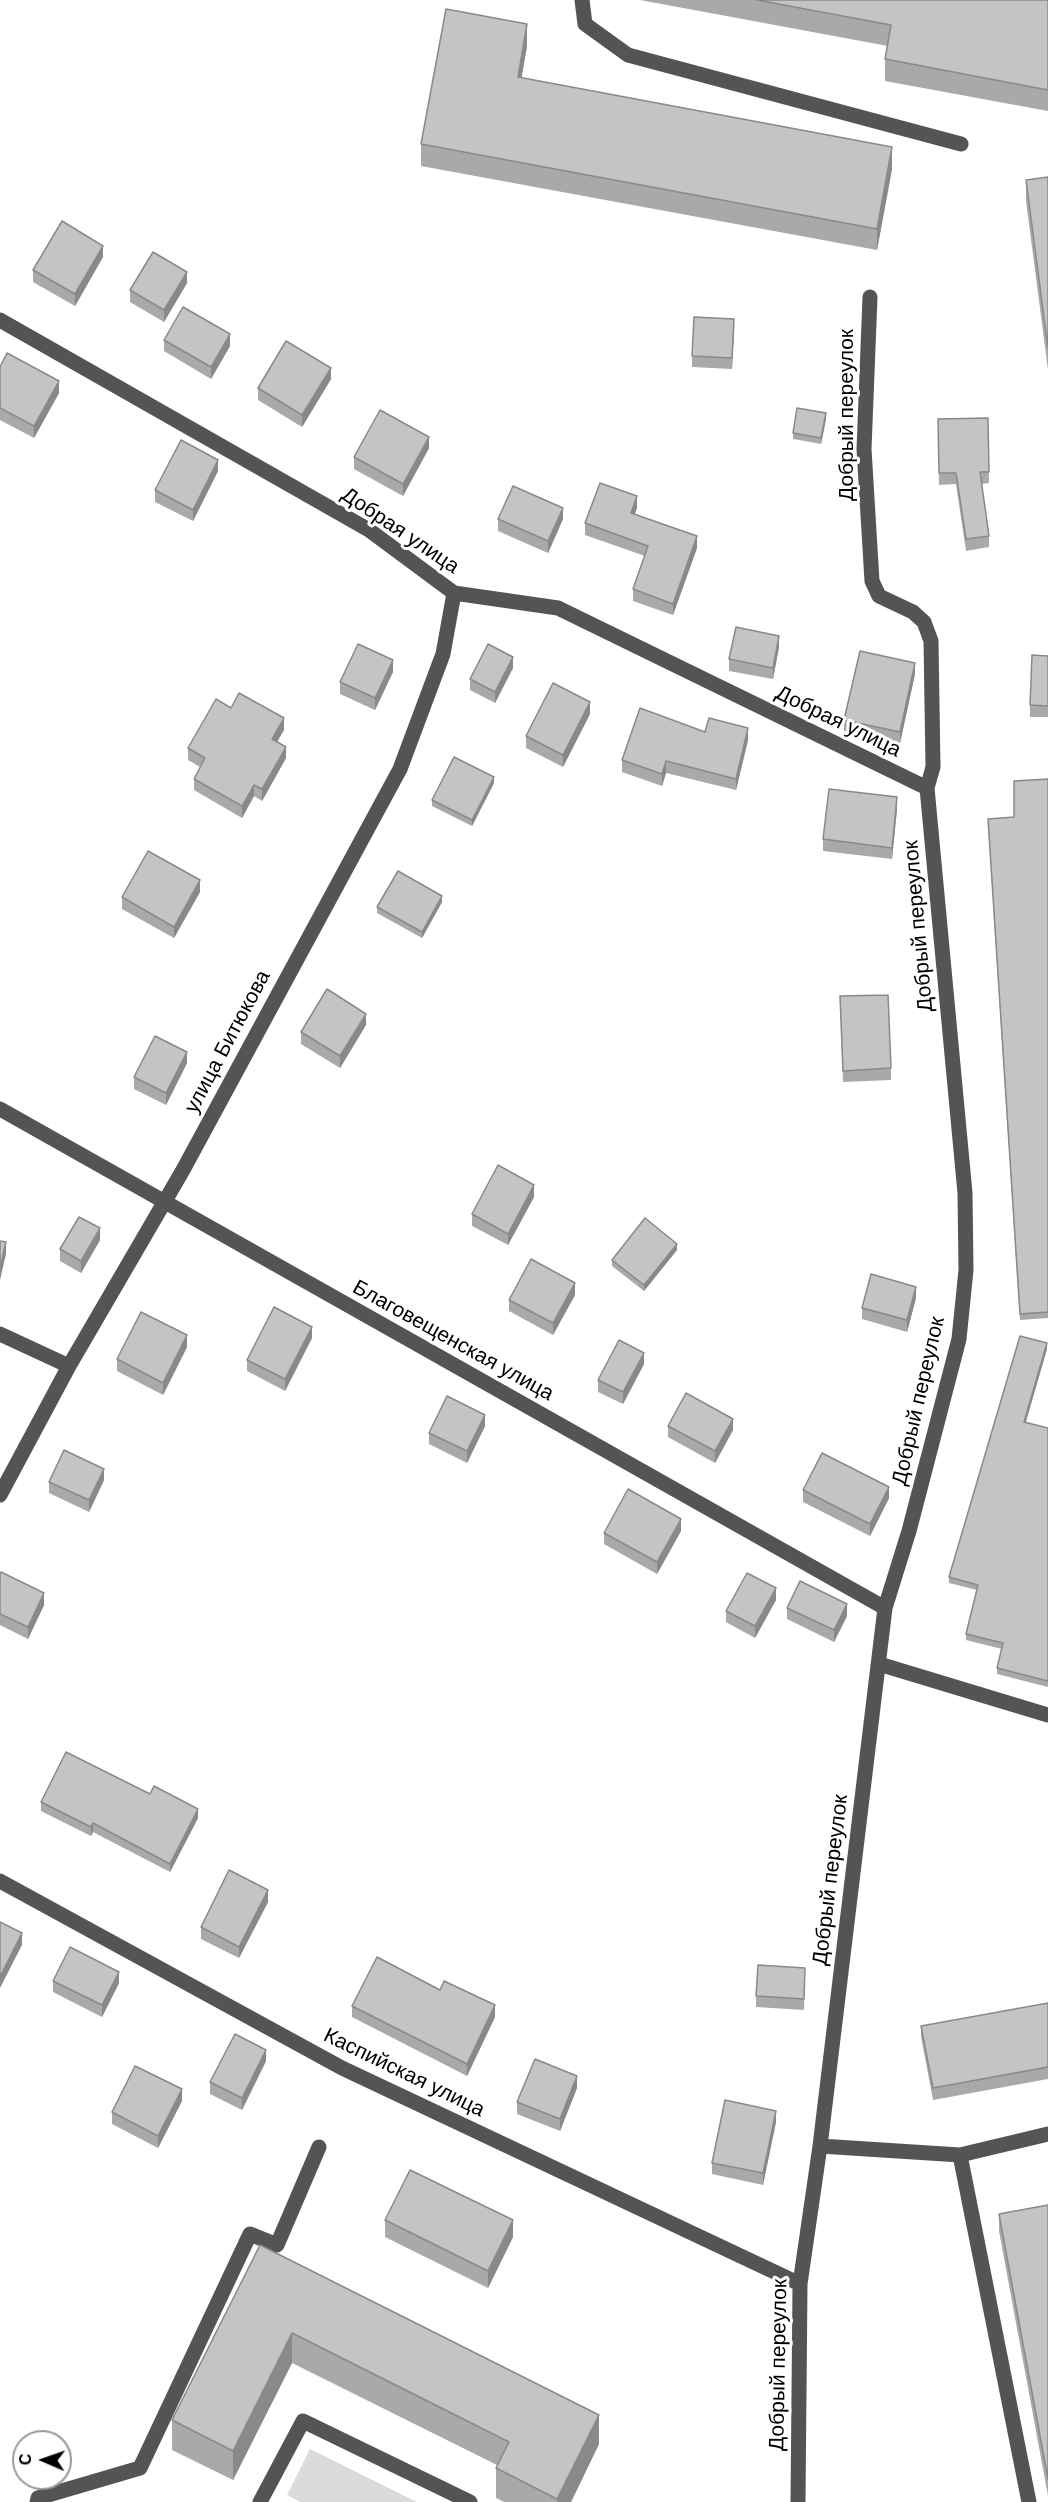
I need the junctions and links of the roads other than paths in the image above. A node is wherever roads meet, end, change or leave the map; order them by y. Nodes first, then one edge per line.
1 (582, 0) edge
2 (961, 144) dead end
3 (870, 297) dead end
4 (0, 320) edge
5 (454, 593) junction
6 (927, 788) junction
7 (0, 1109) edge
8 (163, 1202) junction
9 (0, 1334) edge
10 (69, 1365) junction
11 (0, 1495) edge
12 (885, 1608) junction
13 (879, 1664) junction
14 (1048, 1715) edge
15 (0, 1881) edge
16 (1048, 2134) edge
17 (820, 2146) junction
18 (319, 2147) dead end
19 (960, 2155) junction
20 (800, 2284) junction
21 (37, 2502) edge
22 (260, 2502) edge
23 (470, 2502) edge
24 (798, 2502) edge
25 (1029, 2502) edge

1 - 2 street
3 - 6 street, Добрый переулок
4 - 5 street, Добрая улица
5 - 6 street, Добрая улица
5 - 8 street, улица Битюкова
6 - 12 street, Добрый переулок
7 - 8 street, Благовещенская улица
8 - 10 street, улица Битюкова
8 - 12 street, Благовещенская улица
9 - 10 street
10 - 11 street, улица Битюкова
12 - 13 street, Добрый переулок
13 - 14 street
13 - 17 street, Добрый переулок
15 - 20 street, Каспийская улица
16 - 19 street
17 - 19 street
17 - 20 street, Добрый переулок
18 - 21 street
19 - 25 street
20 - 24 street, Добрый переулок
22 - 23 street

